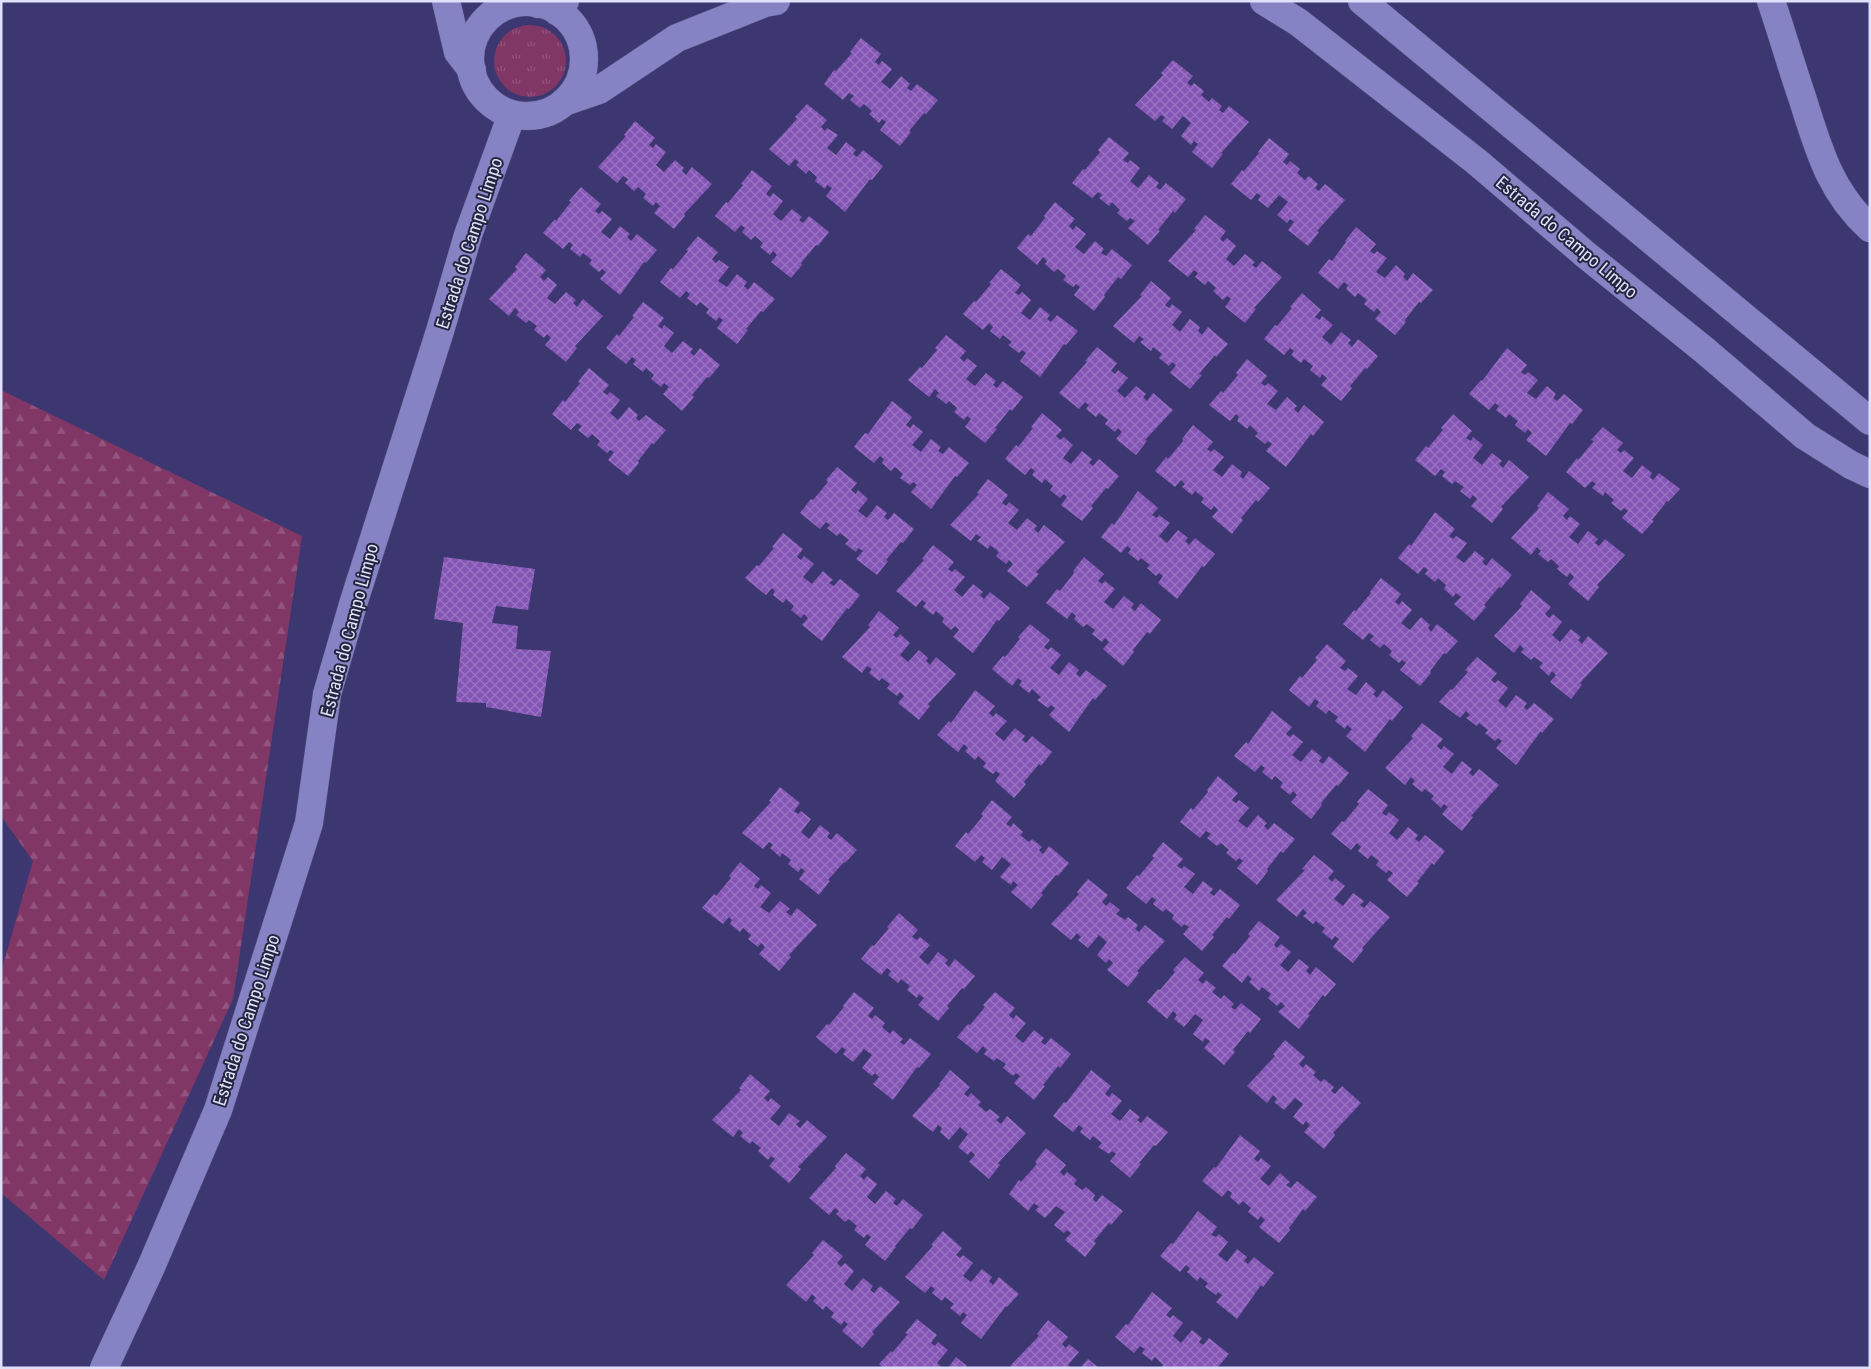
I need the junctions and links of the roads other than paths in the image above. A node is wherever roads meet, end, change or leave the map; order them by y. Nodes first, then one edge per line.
1 (446, 1) edge
2 (776, 1) edge
3 (1264, 1) edge
4 (1362, 1) edge
5 (1771, 1) edge
6 (549, 4) edge
7 (472, 70) junction
8 (564, 102) junction
9 (512, 114) junction
10 (1870, 228) edge
11 (1870, 421) edge
12 (1870, 474) edge
13 (104, 1368) edge

1 - 7 street
2 - 8 street
3 - 12 street, Estrada do Campo Limpo
4 - 11 street
5 - 10 street
6 - 7 street
6 - 8 street
7 - 9 street
8 - 9 street
9 - 13 street, Estrada do Campo Limpo

